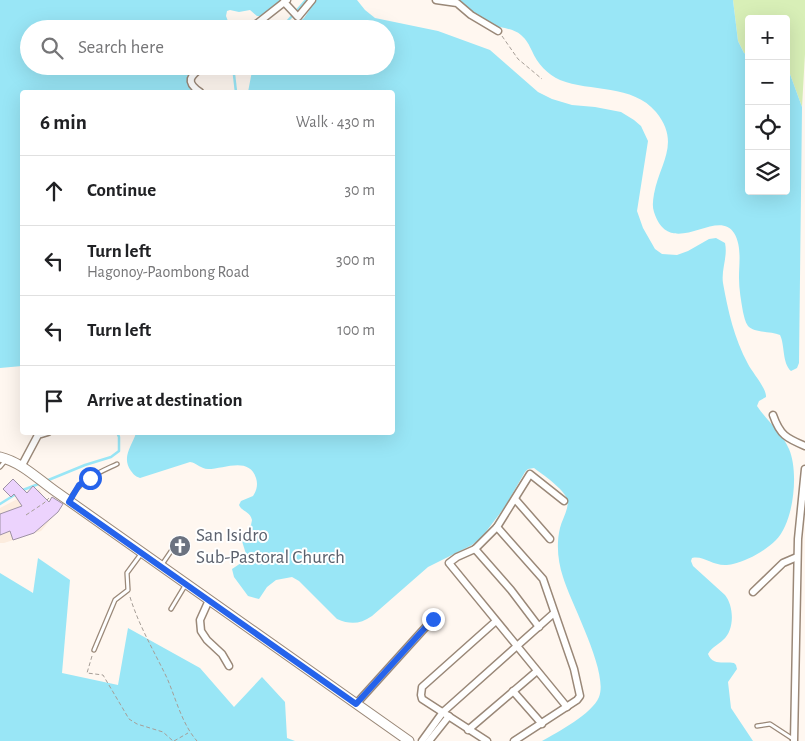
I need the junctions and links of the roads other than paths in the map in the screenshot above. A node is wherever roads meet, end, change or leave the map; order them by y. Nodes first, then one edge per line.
1 (312, 0) edge
2 (436, 0) edge
3 (286, 1) edge
4 (262, 20) edge
5 (498, 31) road end
6 (193, 75) edge
7 (197, 90) edge
8 (773, 415) dead end
9 (38, 435) edge
10 (805, 446) edge
11 (4, 458) edge
12 (118, 464) dead end
13 (0, 467) edge
14 (21, 467) junction
15 (805, 469) edge
16 (514, 499) junction
17 (564, 501) dead end
18 (69, 502) junction
19 (497, 527) junction
20 (180, 538) dead end
21 (550, 539) dead end
22 (801, 539) edge
23 (475, 549) junction
24 (142, 553) junction
25 (797, 556) junction
26 (160, 566) junction
27 (186, 584) junction
28 (753, 592) dead end
29 (209, 600) junction
30 (171, 609) dead end
31 (554, 614) junction
32 (433, 619) dead end
33 (496, 621) junction
34 (539, 627) junction
35 (517, 646) junction
36 (94, 650) road end
37 (229, 666) dead end
38 (538, 671) junction
39 (513, 691) junction
40 (356, 704) junction
41 (567, 707) junction
42 (443, 712) junction
43 (449, 716) junction
44 (542, 724) junction
45 (757, 726) dead end
46 (468, 730) junction
47 (794, 740) edge
48 (409, 741) edge
49 (422, 741) edge
50 (430, 741) edge
51 (487, 741) edge
52 (514, 741) edge

1 - 3 street
2 - 5 street
3 - 4 street
6 - 7 street
8 - 10 street
9 - 14 street
11 - 13 lane
11 - 14 main road
12 - 18 lane
14 - 18 main road
15 - 22 street
16 - 17 street
16 - 19 street
16 - 21 street
18 - 24 main road
19 - 23 street
19 - 31 street
20 - 26 lane
22 - 25 street
23 - 33 street
23 - 34 street
24 - 26 main road
24 - 36 lane
25 - 28 street
25 - 47 street
26 - 27 main road
27 - 29 main road
27 - 30 lane
29 - 37 street
29 - 40 main road
31 - 34 street
31 - 41 street
32 - 40 street
33 - 35 street
33 - 42 street
34 - 35 street
35 - 38 street
35 - 42 street
38 - 39 street
38 - 41 street
39 - 44 street
39 - 46 street
40 - 48 main road
41 - 44 street
42 - 43 street
42 - 49 street
43 - 46 street
43 - 50 street
44 - 52 street
45 - 47 lane
46 - 51 street

